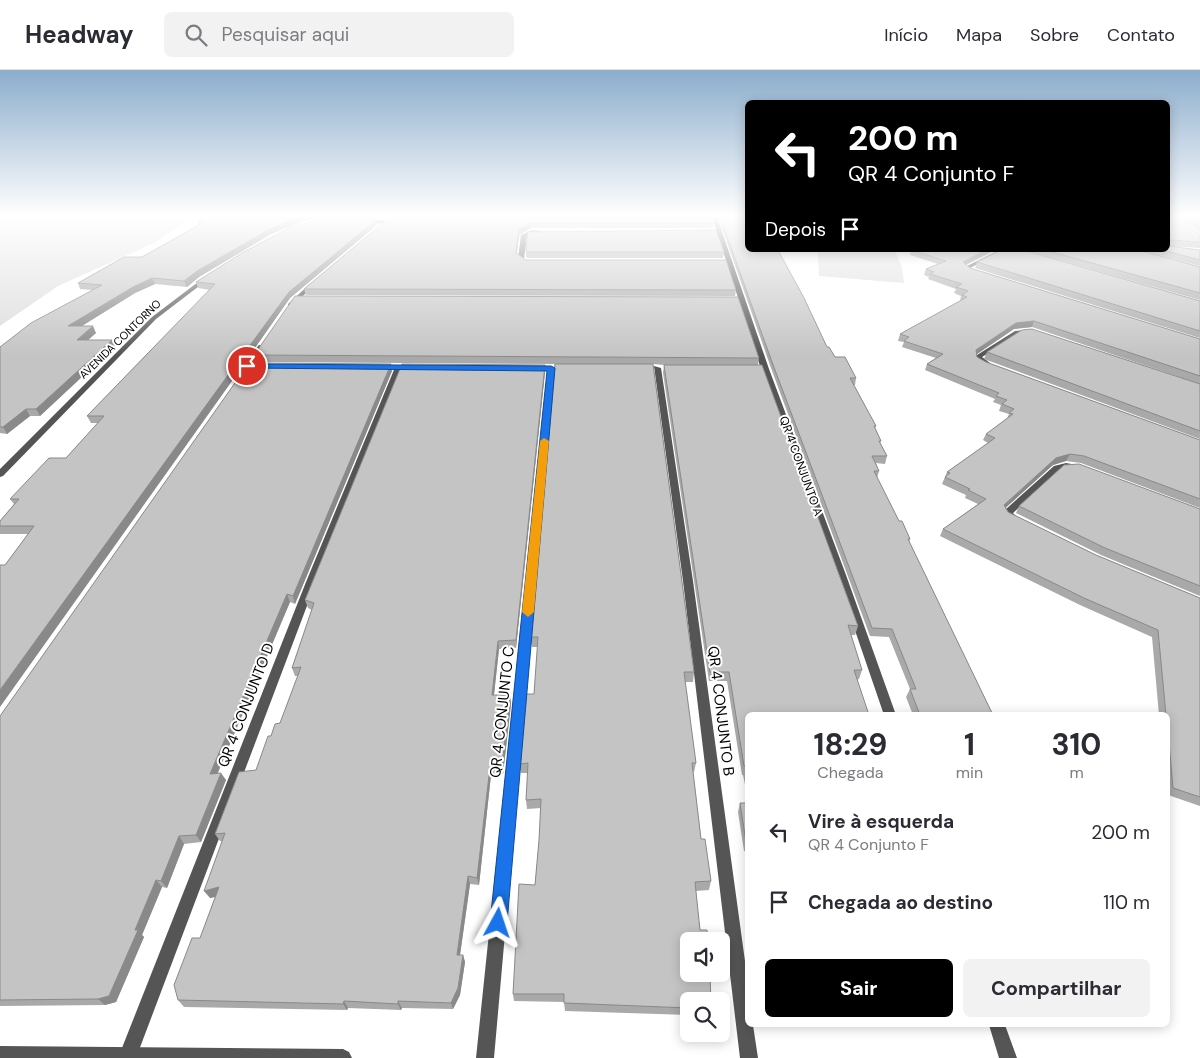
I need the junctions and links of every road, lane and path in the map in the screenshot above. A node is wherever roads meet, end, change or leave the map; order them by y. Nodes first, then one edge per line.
1 (728, 263) edge
2 (976, 263) edge
3 (216, 272) edge
4 (980, 274) edge
5 (321, 276) edge
6 (294, 299) junction
7 (304, 299) edge
8 (733, 300) edge
9 (743, 300) junction
10 (284, 314) edge
11 (1041, 334) edge
12 (268, 336) edge
13 (398, 367) dead end
14 (551, 368) dead end
15 (657, 368) edge
16 (997, 368) edge
17 (755, 369) edge
18 (765, 369) junction
19 (236, 382) edge
20 (1083, 469) edge
21 (0, 474) edge
22 (1023, 524) edge
23 (889, 712) edge
24 (745, 1027) edge
25 (745, 1027) edge
26 (997, 1027) edge
27 (0, 1055) edge
28 (128, 1057) edge
29 (343, 1058) edge
30 (485, 1058) edge
31 (749, 1058) edge
32 (1008, 1058) edge

1 - 9 street, QR 4 CONJUNTO A
2 - 4 street
3 - 21 street, AVENIDA CONTORNO
5 - 6 street
6 - 7 street
6 - 10 street
8 - 9 street
9 - 18 street, QR 4 CONJUNTO A
11 - 16 street
12 - 19 street
13 - 28 street, QR 4 CONJUNTO D
14 - 30 street, QR 4 CONJUNTO C
15 - 25 street, QR 4 CONJUNTO B
17 - 18 street
18 - 23 street, QR 4 CONJUNTO A
20 - 22 street
24 - 31 street, QR 4 CONJUNTO B
26 - 32 street
27 - 28 street
28 - 29 street

